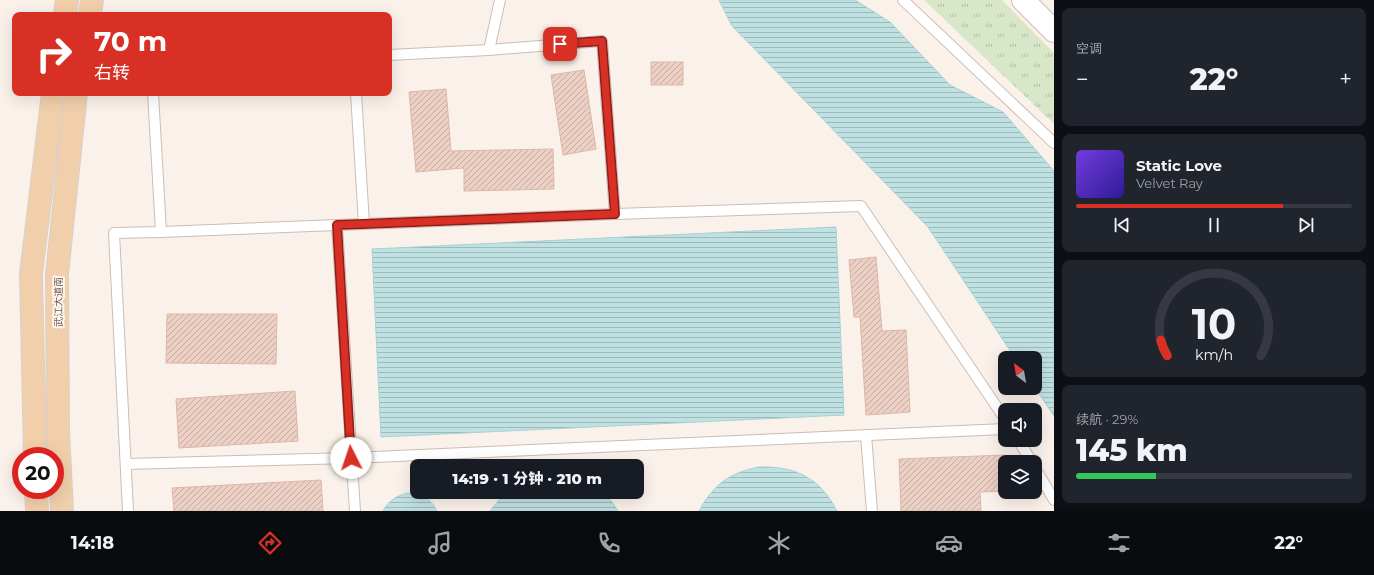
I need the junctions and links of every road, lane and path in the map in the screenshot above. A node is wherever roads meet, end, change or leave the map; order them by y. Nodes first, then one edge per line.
1 (67, 0) edge
2 (92, 0) edge
3 (500, 0) edge
4 (903, 0) edge
5 (1023, 0) edge
6 (65, 12) edge
7 (90, 12) edge
8 (1054, 31) edge
9 (489, 50) junction
10 (392, 55) edge
11 (52, 96) edge
12 (76, 96) edge
13 (153, 96) edge
14 (356, 96) edge
15 (1054, 142) edge
16 (615, 214) junction
17 (364, 224) junction
18 (337, 225) junction
19 (162, 232) junction
20 (998, 409) edge
21 (998, 429) edge
22 (866, 435) junction
23 (35, 447) edge
24 (351, 458) junction
25 (126, 464) junction
26 (1042, 480) edge
27 (36, 499) edge
28 (1054, 500) edge
29 (37, 511) edge
30 (62, 511) edge
31 (128, 511) edge
32 (355, 511) edge
33 (872, 511) edge

1 - 6 main road
2 - 7 main road
3 - 9 lane
4 - 15 lane
5 - 8 street
9 - 10 lane
9 - 16 lane
11 - 23 main road
12 - 30 main road, 武江大道南
13 - 19 lane
14 - 17 lane
16 - 17 lane
16 - 20 lane
17 - 18 lane
18 - 19 lane
18 - 24 lane
19 - 25 lane
21 - 22 lane
22 - 24 lane
22 - 33 lane
24 - 25 lane
24 - 32 lane
25 - 31 lane
26 - 28 lane
27 - 29 main road

